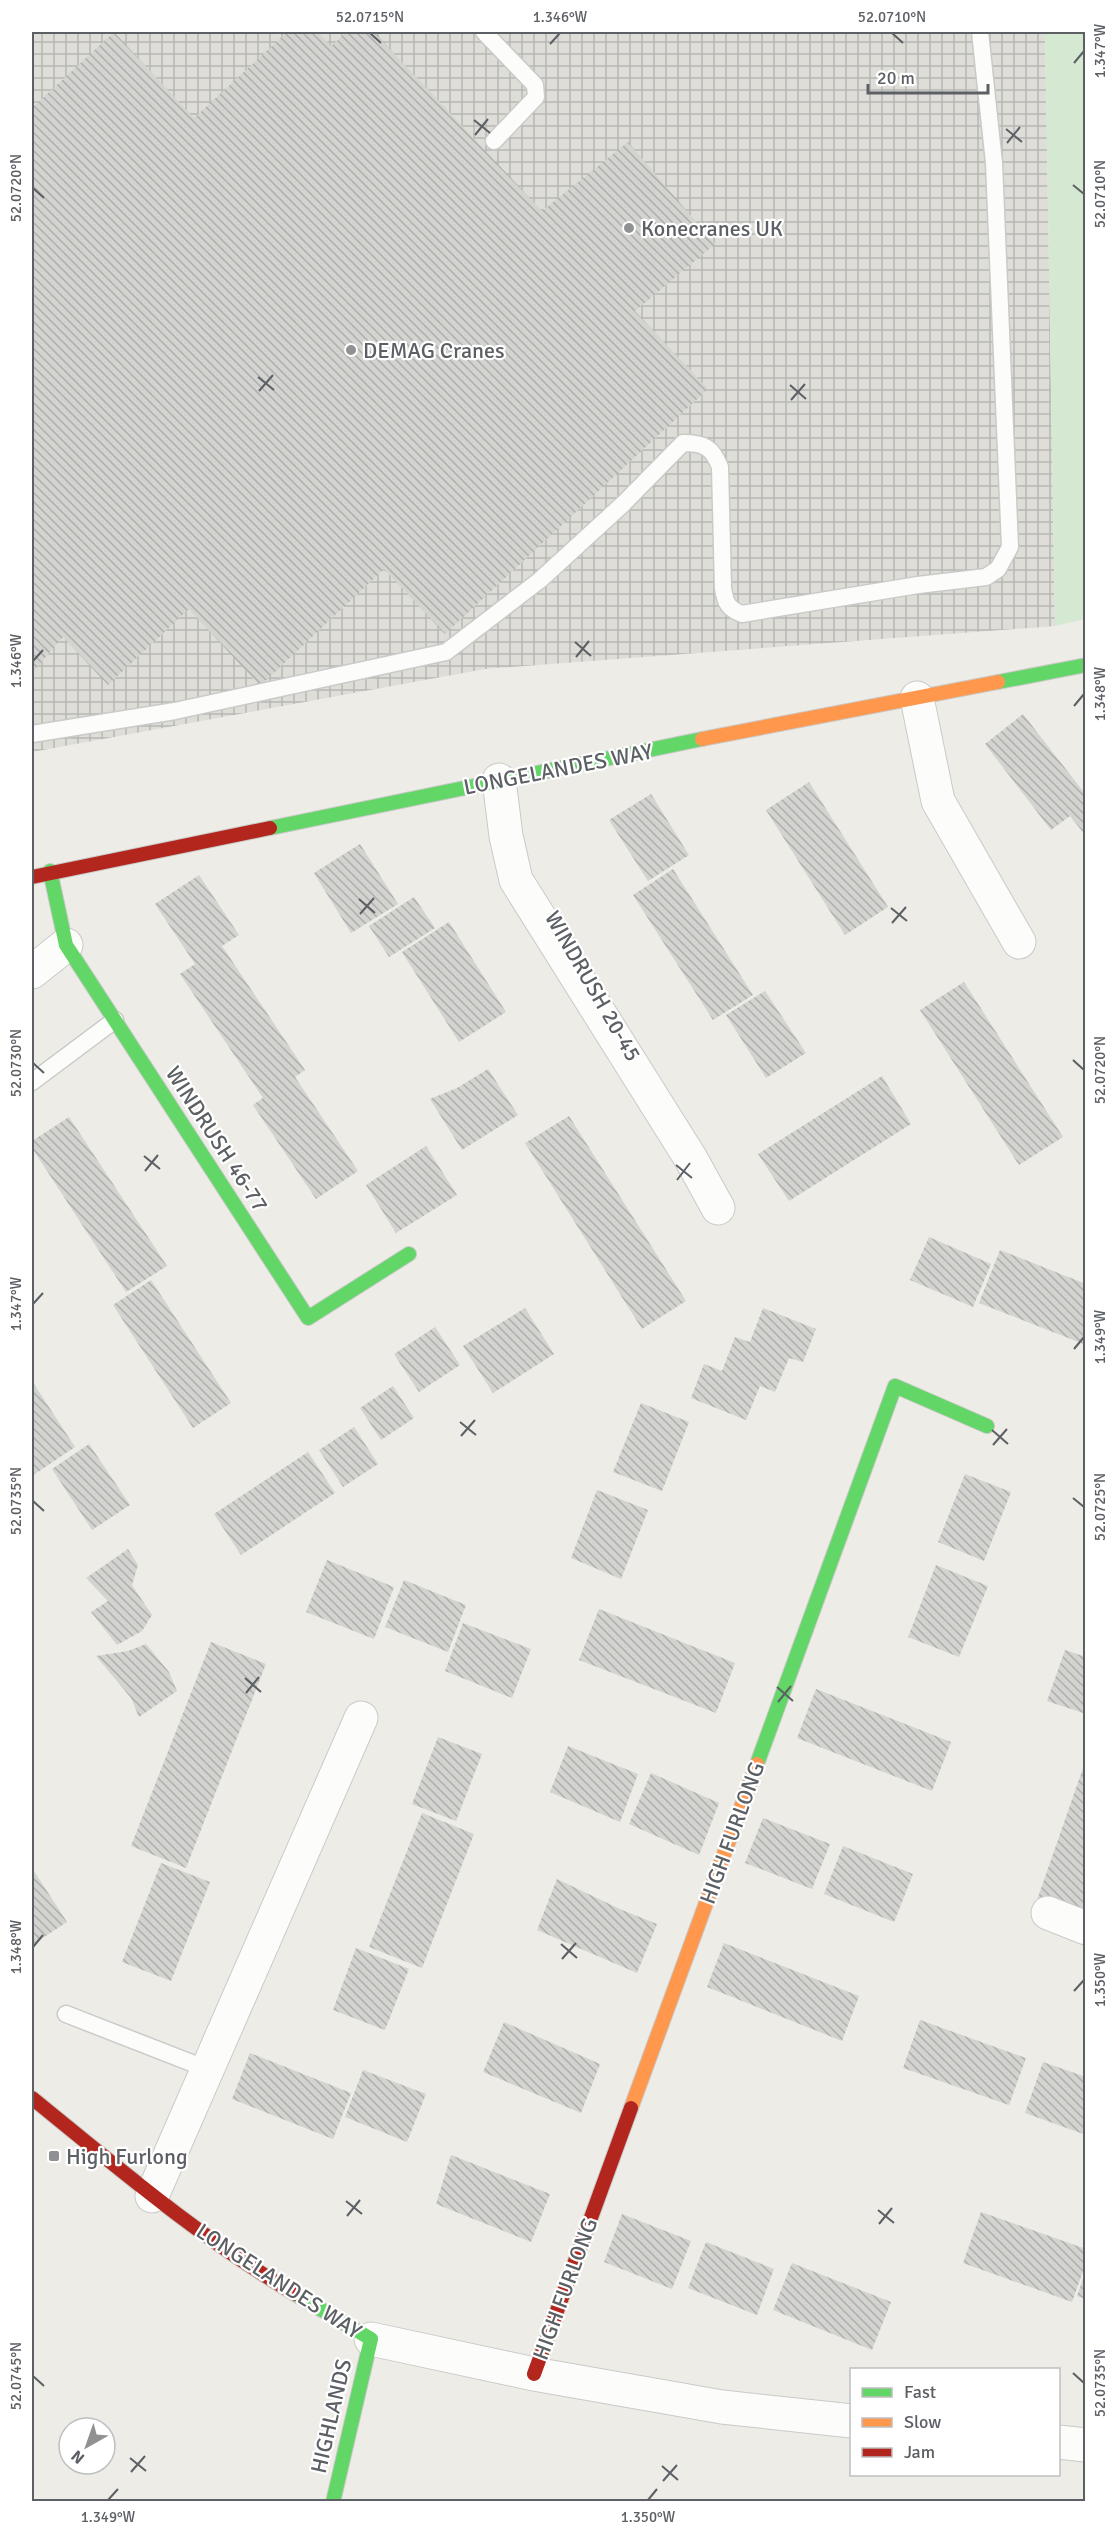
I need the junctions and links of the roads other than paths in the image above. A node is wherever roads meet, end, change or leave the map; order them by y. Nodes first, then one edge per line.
1 (484, 32) edge
2 (980, 32) edge
3 (494, 141) dead end
4 (1086, 665) edge
5 (917, 698) junction
6 (32, 734) edge
7 (504, 780) junction
8 (50, 871) junction
9 (32, 877) edge
10 (1019, 942) dead end
11 (66, 945) junction
12 (32, 972) edge
13 (115, 1020) junction
14 (32, 1082) edge
15 (718, 1208) dead end
16 (410, 1254) dead end
17 (987, 1426) dead end
18 (361, 1718) dead end
19 (1048, 1913) dead end
20 (1086, 1928) edge
21 (66, 2014) dead end
22 (207, 2069) junction
23 (32, 2098) edge
24 (152, 2196) junction
25 (371, 2339) junction
26 (534, 2374) junction
27 (850, 2421) edge
28 (1060, 2442) edge
29 (1086, 2445) edge
30 (333, 2502) edge

1 - 3 lane
2 - 6 lane
4 - 5 street, LONGELANDES WAY
5 - 7 street, LONGELANDES WAY
5 - 10 street
7 - 8 street, LONGELANDES WAY
7 - 15 street, WINDRUSH 20-45
8 - 9 street, LONGELANDES WAY
8 - 11 street, WINDRUSH 46-77
11 - 12 street
11 - 13 street, WINDRUSH 46-77
13 - 14 lane
13 - 16 street, WINDRUSH 46-77
17 - 26 street, HIGH FURLONG
18 - 22 street
19 - 20 street
21 - 22 lane
22 - 24 street
23 - 24 street, LONGELANDES WAY
24 - 25 street, LONGELANDES WAY
25 - 26 street, LONGELANDES WAY
25 - 30 street, HIGHLANDS
26 - 27 street, LONGELANDES WAY
28 - 29 street

